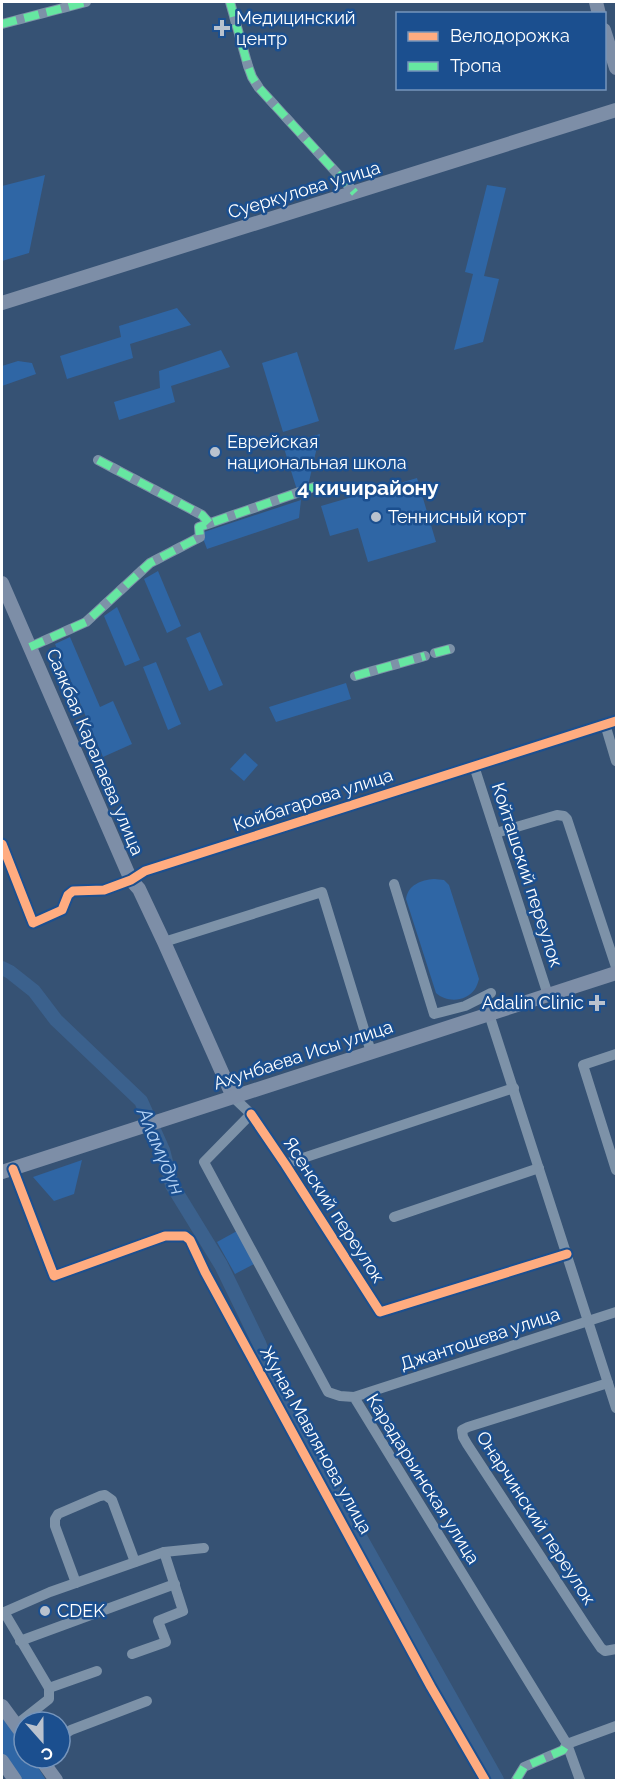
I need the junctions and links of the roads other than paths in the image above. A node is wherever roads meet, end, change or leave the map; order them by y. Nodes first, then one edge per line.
1 (86, 2) edge
2 (230, 2) edge
3 (2, 24) edge
4 (606, 36) edge
5 (616, 68) edge
6 (616, 110) edge
7 (355, 193) junction
8 (2, 303) edge
9 (98, 460) dead end
10 (314, 487) dead end
11 (209, 523) junction
12 (2, 583) edge
13 (30, 647) junction
14 (450, 649) dead end
15 (355, 676) dead end
16 (616, 721) edge
17 (605, 724) junction
18 (616, 761) edge
19 (474, 766) junction
20 (496, 833) junction
21 (2, 844) edge
22 (131, 880) junction
23 (394, 884) dead end
24 (164, 942) junction
25 (616, 967) edge
26 (616, 973) edge
27 (491, 993) dead end
28 (548, 994) junction
29 (489, 1014) junction
30 (372, 1052) junction
31 (616, 1054) edge
32 (513, 1088) junction
33 (233, 1097) junction
34 (250, 1113) junction
35 (285, 1164) junction
36 (539, 1168) junction
37 (7, 1170) edge
38 (616, 1170) edge
39 (394, 1217) dead end
40 (567, 1254) junction
41 (616, 1312) edge
42 (589, 1321) junction
43 (608, 1383) junction
44 (354, 1397) junction
45 (616, 1408) edge
46 (204, 1548) dead end
47 (164, 1552) junction
48 (135, 1562) junction
49 (76, 1583) junction
50 (175, 1584) junction
51 (3, 1612) edge
52 (21, 1641) junction
53 (616, 1649) edge
54 (132, 1654) dead end
55 (97, 1671) dead end
56 (49, 1688) junction
57 (147, 1701) dead end
58 (2, 1706) edge
59 (39, 1710) edge
60 (12, 1720) edge
61 (616, 1726) edge
62 (72, 1730) edge
63 (567, 1744) junction
64 (2, 1761) edge
65 (15, 1780) edge
66 (485, 1780) edge
67 (516, 1780) edge
68 (580, 1780) edge

1 - 3 street
2 - 7 street
4 - 5 main road
6 - 7 main road, Суеркулова улица
7 - 8 main road, Суеркулова улица
9 - 11 street
10 - 11 street
11 - 13 street
12 - 13 main road, Саякбая Каралаева улица
13 - 22 main road, Саякбая Каралаева улица
14 - 15 street
16 - 17 street, Койбагарова улица
17 - 18 street
17 - 19 street, Койбагарова улица
19 - 20 street, Койташский переулок
19 - 22 street, Койбагарова улица
20 - 25 street
20 - 28 street, Койташский переулок
21 - 22 street, Койбагарова улица
22 - 24 main road, Саякбая Каралаева улица
23 - 27 street
24 - 30 street
24 - 33 main road, Саякбая Каралаева улица
26 - 28 main road, Ахунбаева Исы улица
28 - 29 main road, Ахунбаева Исы улица
29 - 30 main road, Ахунбаева Исы улица
29 - 32 street
30 - 33 main road, Ахунбаева Исы улица
31 - 38 street
32 - 35 street, Ясенский переулок
32 - 36 street
33 - 34 street
33 - 37 main road, Ахунбаева Исы улица
34 - 35 street, Ясенский переулок
34 - 44 street, Карадарьинская улица
35 - 40 street, Ясенский переулок
36 - 39 street
36 - 40 street
37 - 66 street, Жуная Мавлянова улица
40 - 42 street
41 - 42 street, Джантошева улица
42 - 43 street
42 - 44 street, Джантошева улица
43 - 45 street
43 - 53 street, Онарчинский переулок
44 - 63 street, Карадарьинская улица
46 - 47 street
47 - 48 street
47 - 50 street
48 - 49 street
48 - 49 street
49 - 51 street
50 - 52 street
50 - 54 street
51 - 52 street
52 - 56 street
55 - 56 street
56 - 59 street
57 - 62 street
58 - 60 main road
61 - 63 street
63 - 67 street
63 - 68 street, Карадарьинская улица
64 - 65 main road

